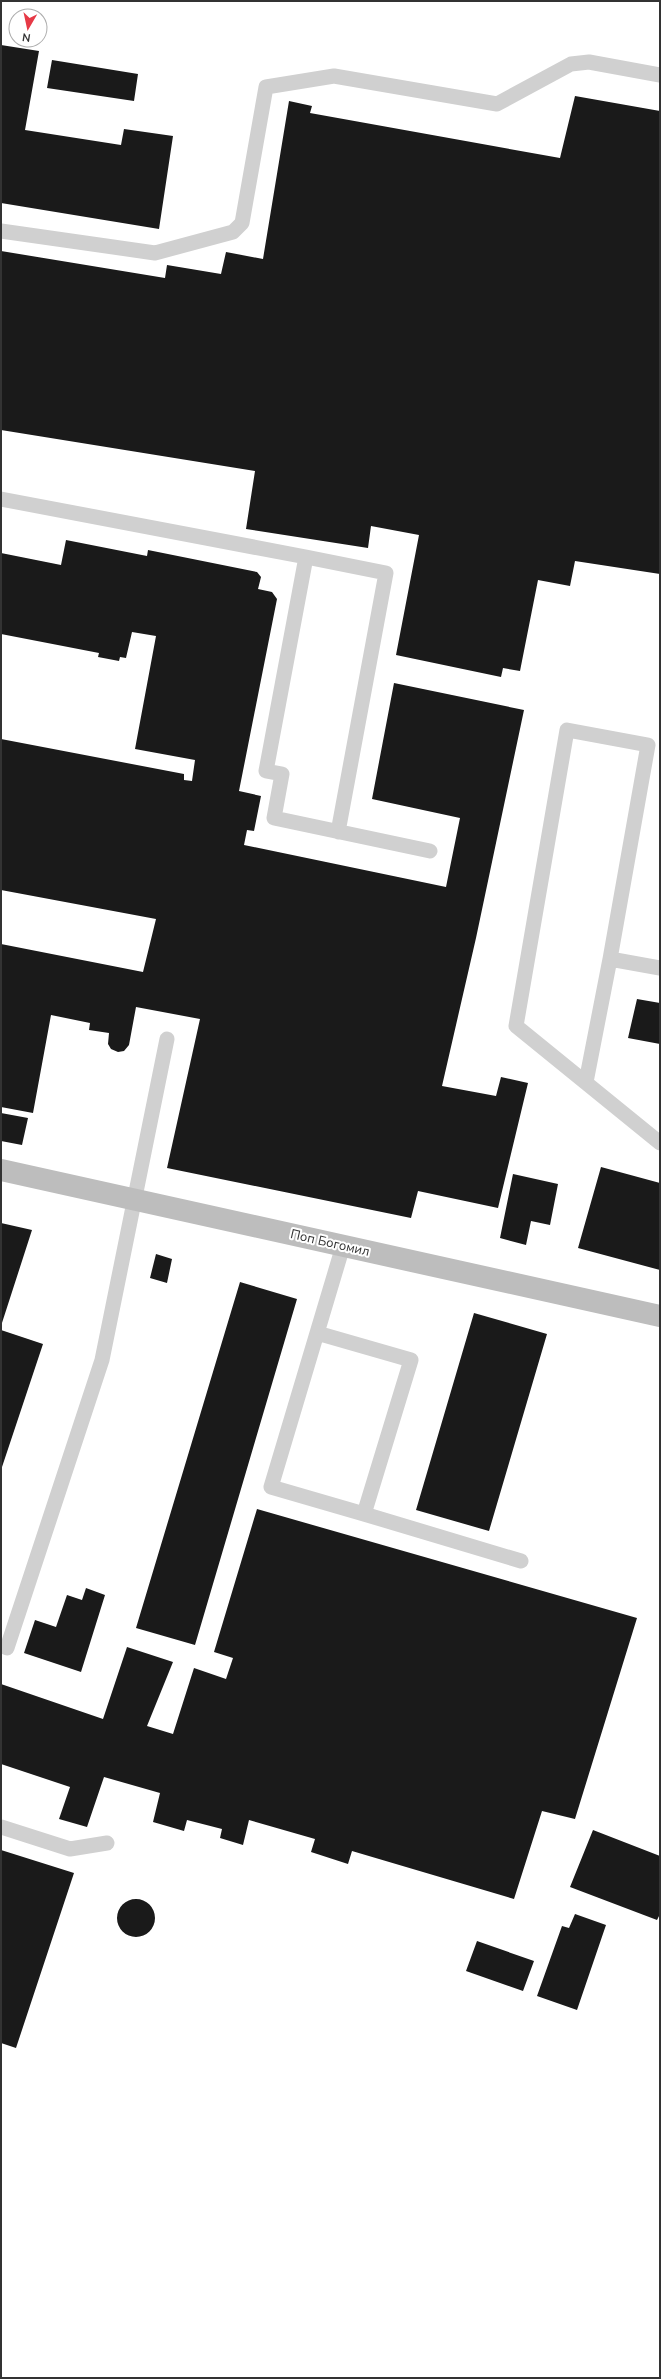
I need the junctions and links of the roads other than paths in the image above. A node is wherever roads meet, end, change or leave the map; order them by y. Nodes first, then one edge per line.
1 (660, 74) edge
2 (1, 231) edge
3 (1, 499) edge
4 (306, 557) junction
5 (338, 832) junction
6 (430, 851) dead end
7 (610, 959) junction
8 (660, 968) edge
9 (167, 1039) dead end
10 (586, 1082) junction
11 (660, 1143) edge
12 (1, 1170) edge
13 (135, 1199) junction
14 (343, 1246) junction
15 (660, 1316) edge
16 (317, 1333) junction
17 (364, 1514) junction
18 (521, 1561) dead end
19 (7, 1648) dead end
20 (1, 1827) edge
21 (107, 1844) dead end

1 - 2 lane
3 - 4 lane
4 - 5 lane
4 - 5 lane
5 - 6 lane
7 - 8 lane
7 - 10 lane
7 - 10 lane
9 - 13 lane
10 - 11 lane
12 - 13 street, Поп Богомил
13 - 14 street, Поп Богомил
13 - 19 lane
14 - 15 street, Поп Богомил
14 - 16 lane
16 - 17 lane
16 - 17 lane
17 - 18 lane
20 - 21 lane

